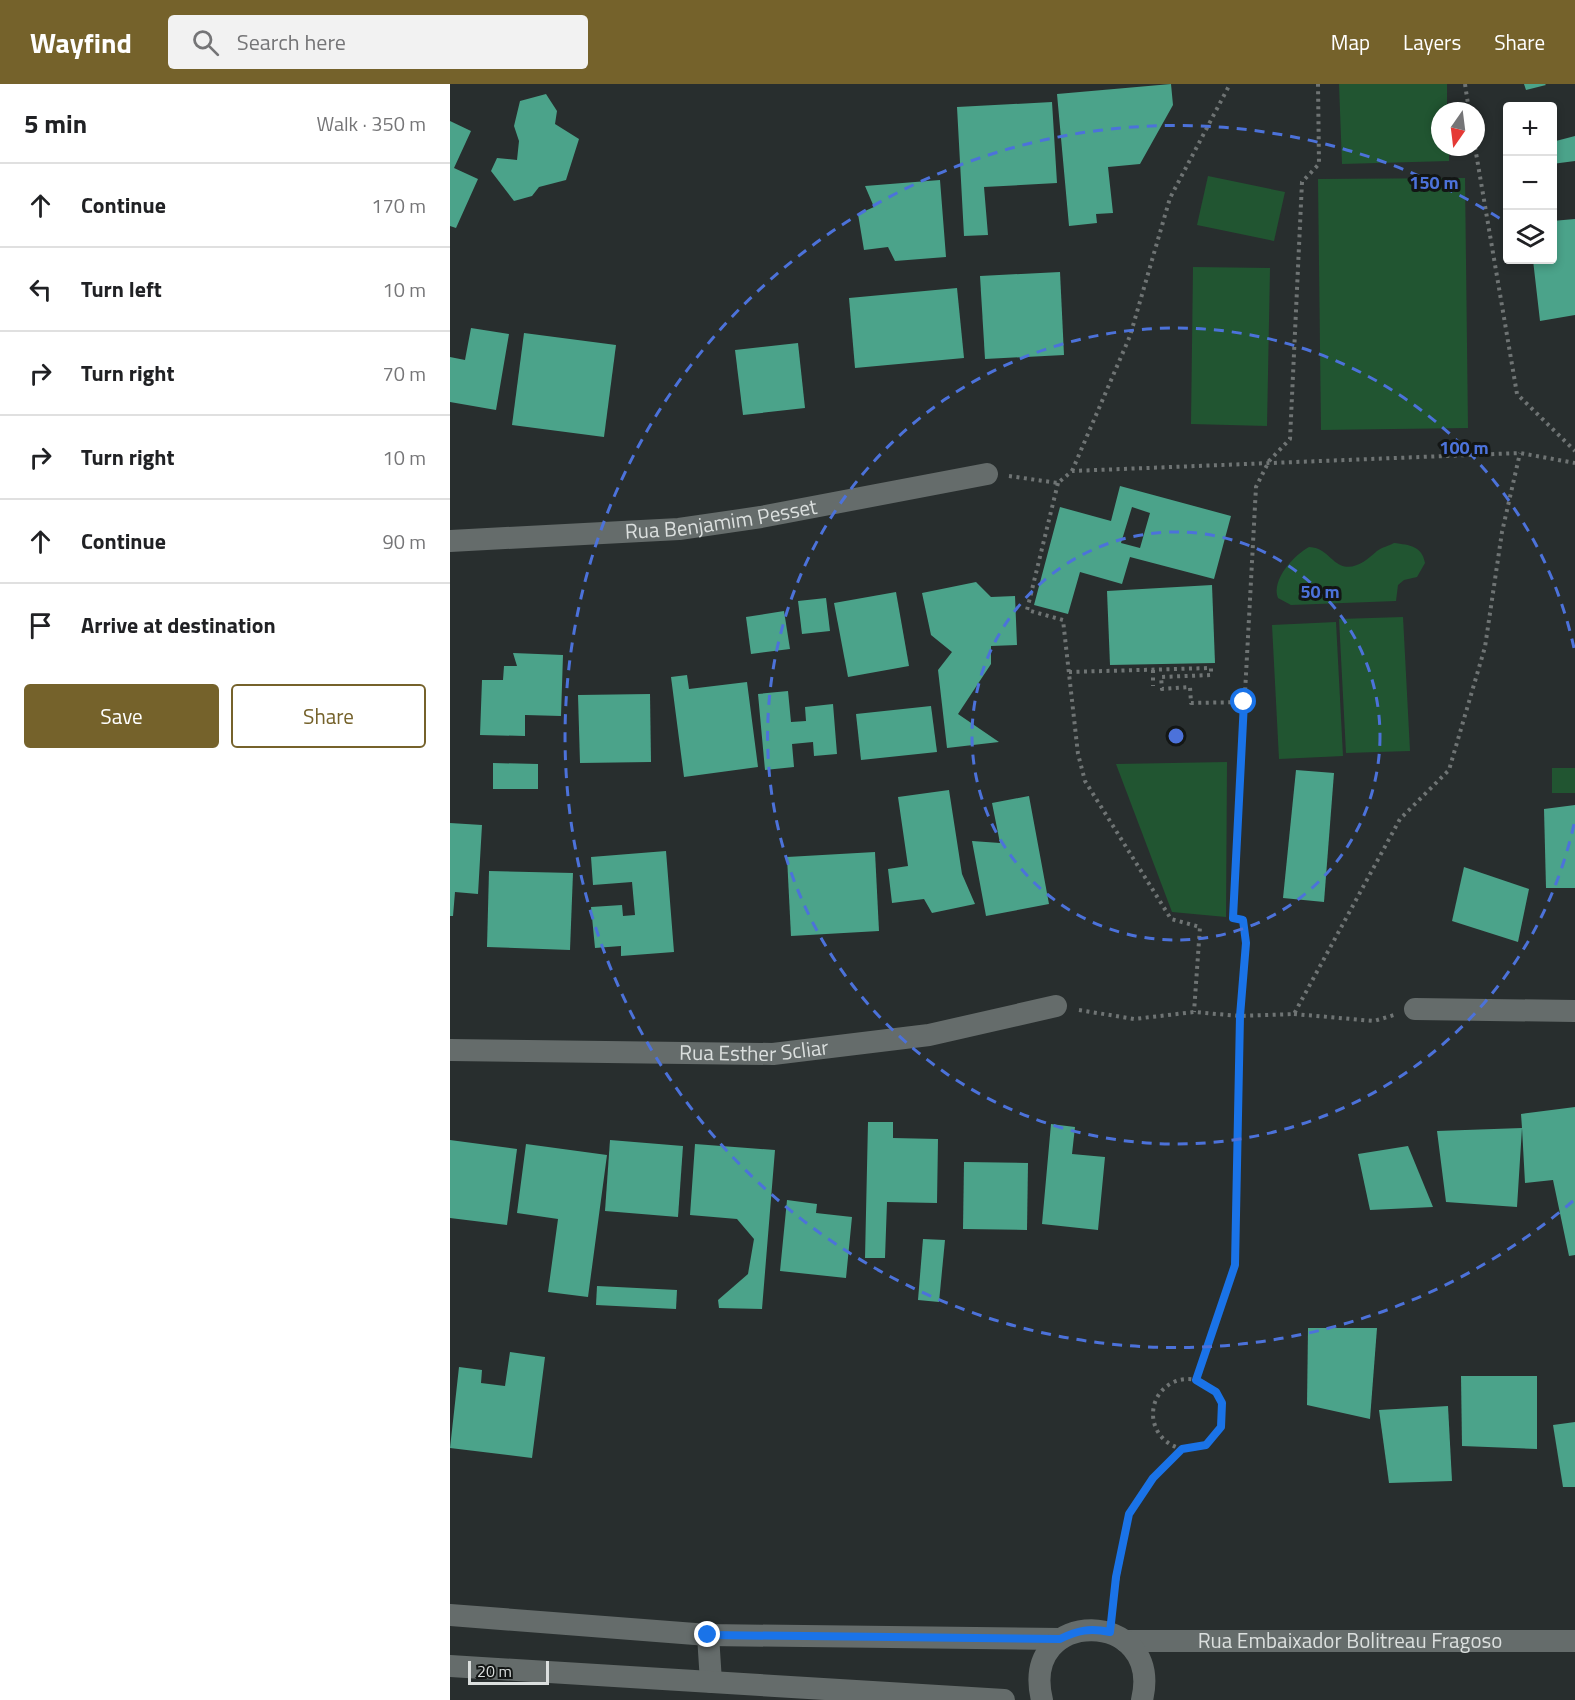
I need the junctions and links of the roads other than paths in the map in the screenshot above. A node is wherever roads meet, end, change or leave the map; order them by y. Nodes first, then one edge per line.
1 (987, 474) road end
2 (450, 541) edge
3 (1056, 1006) road end
4 (1415, 1009) road end
5 (1575, 1011) edge
6 (450, 1050) edge
7 (450, 1615) edge
8 (708, 1635) junction
9 (1117, 1636) junction
10 (1060, 1639) junction
11 (1575, 1641) edge
12 (450, 1666) edge
13 (711, 1682) junction
14 (1004, 1700) edge
15 (1042, 1700) edge
16 (1142, 1700) edge

1 - 2 street, Rua Benjamim Pesset
3 - 6 street, Rua Esther Scliar
4 - 5 street
7 - 8 street
8 - 10 street
8 - 13 street
9 - 10 street, Rua Embaixador Bolitreau Fragoso
9 - 11 street, Rua Embaixador Bolitreau Fragoso
9 - 16 street
10 - 15 street
12 - 13 street
13 - 14 street

